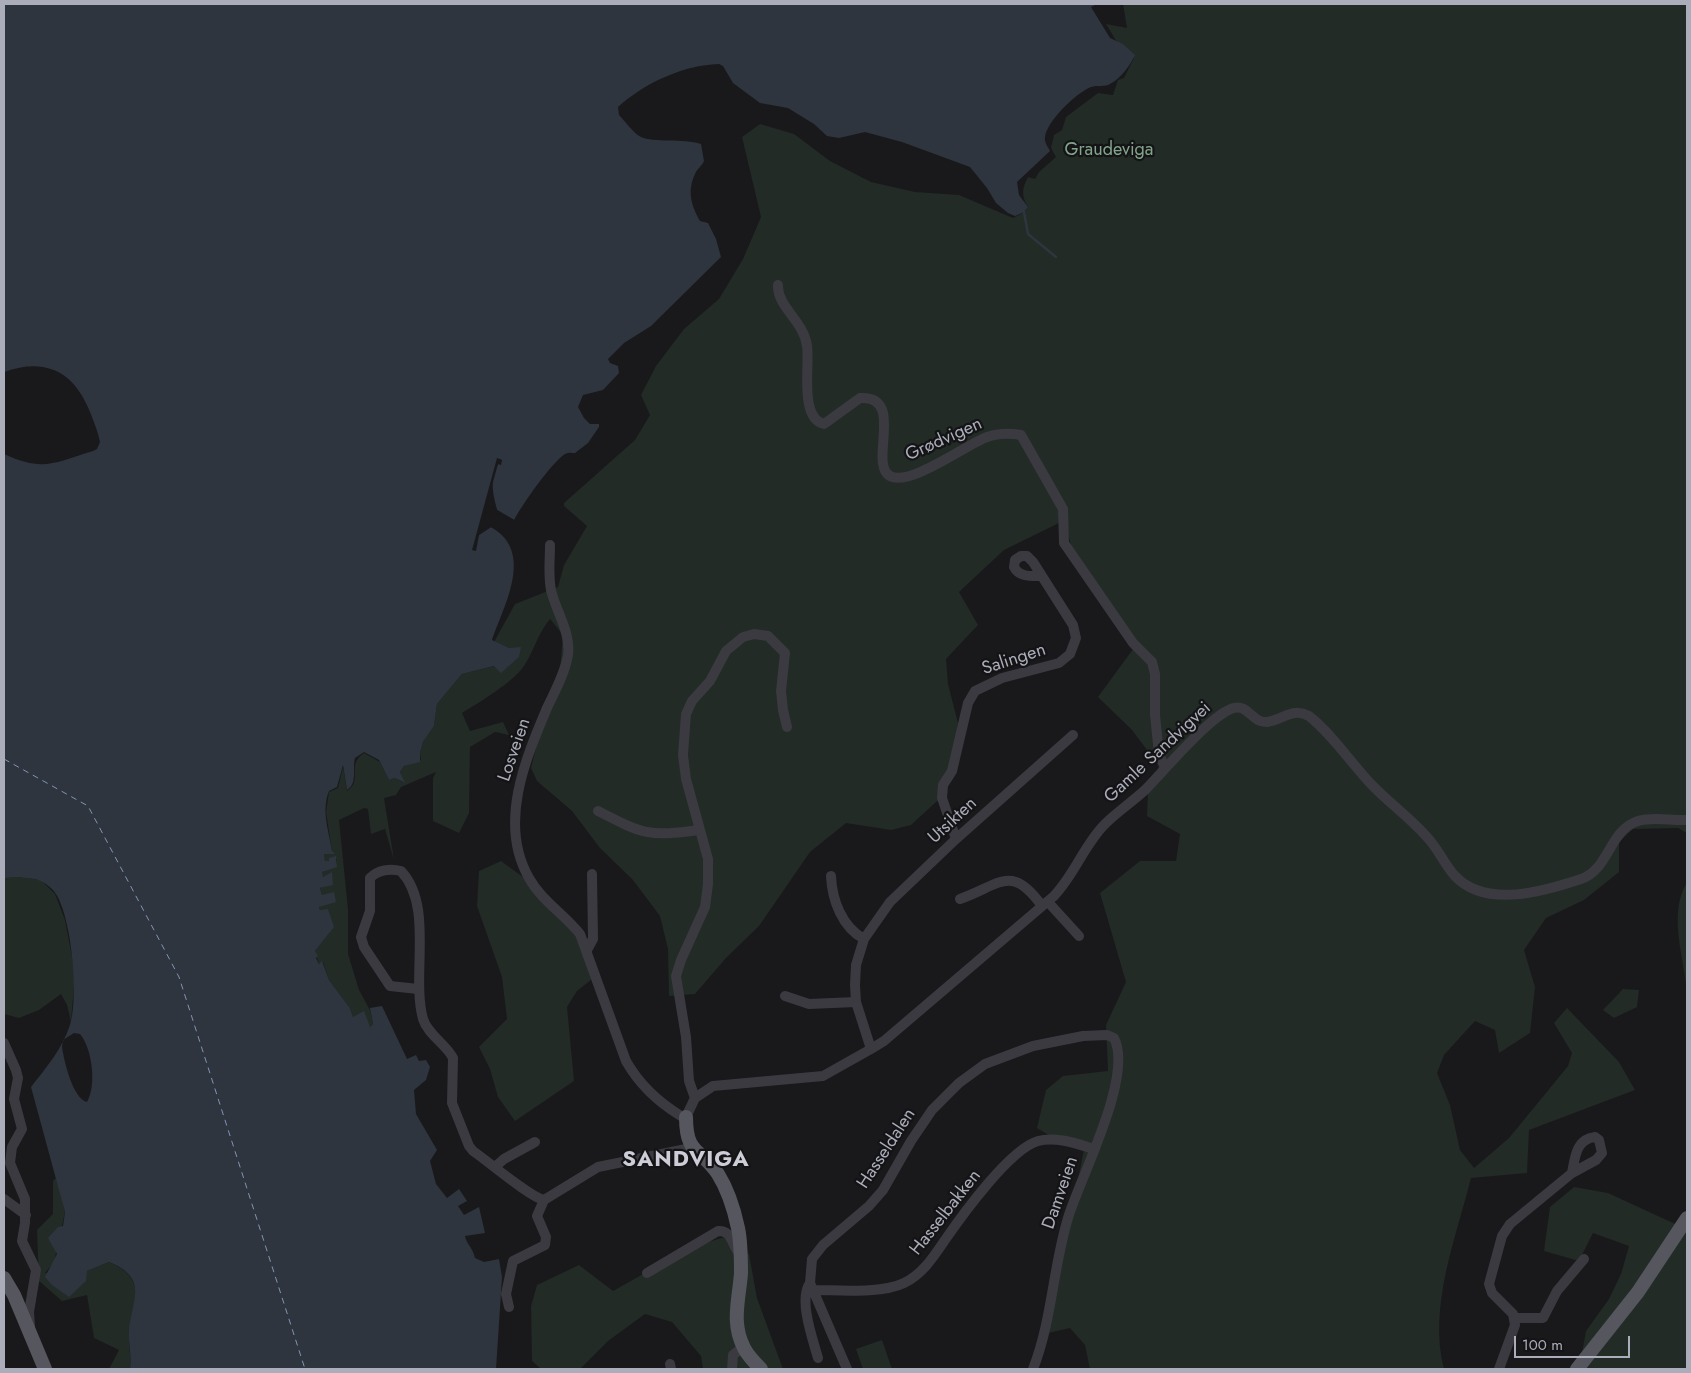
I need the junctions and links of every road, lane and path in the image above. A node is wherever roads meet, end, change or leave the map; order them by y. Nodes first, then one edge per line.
1 (778, 284) dead end
2 (550, 544) dead end
3 (1041, 576) dead end
4 (787, 727) dead end
5 (1073, 735) dead end
6 (1165, 768) junction
7 (598, 810) dead end
8 (1687, 820) edge
9 (699, 830) junction
10 (956, 839) junction
11 (592, 874) dead end
12 (831, 876) dead end
13 (960, 899) dead end
14 (1045, 904) junction
15 (1079, 936) dead end
16 (864, 939) junction
17 (586, 950) junction
18 (418, 989) junction
19 (786, 996) dead end
20 (856, 1002) junction
21 (1107, 1035) joint
22 (4, 1043) edge
23 (871, 1050) junction
24 (695, 1098) junction
25 (686, 1117) junction
26 (535, 1142) dead end
27 (691, 1148) junction
28 (1094, 1149) junction
29 (496, 1166) junction
30 (1572, 1173) dead end
31 (4, 1199) edge
32 (544, 1200) junction
33 (26, 1215) junction
34 (1687, 1218) edge
35 (741, 1254) junction
36 (1584, 1259) dead end
37 (647, 1273) dead end
38 (4, 1278) edge
39 (811, 1287) junction
40 (510, 1307) dead end
41 (1515, 1318) junction
42 (37, 1347) junction
43 (743, 1347) junction
44 (818, 1358) dead end
45 (45, 1369) edge
46 (732, 1369) edge
47 (761, 1369) edge
48 (847, 1369) edge
49 (1033, 1369) edge
50 (1499, 1369) edge
51 (1576, 1369) edge

1 - 6 street, Grødvigen
2 - 17 street, Losveien
3 - 10 street, Salingen
4 - 9 street
5 - 10 street, Utsikten
6 - 8 street, Gamle Sandvigvei
6 - 14 street, Gamle Sandvigvei
7 - 9 street
9 - 24 street
10 - 16 street, Utsikten
11 - 17 street
12 - 16 street
13 - 14 street
14 - 15 street
14 - 23 street, Gamle Sandvigvei
16 - 20 street, Utsikten
17 - 25 street, Losveien
18 - 18 street
18 - 29 street
19 - 20 street
20 - 23 street, Utsikten
21 - 28 street, Damveien
21 - 39 street, Hasseldalen
22 - 33 street
23 - 24 street, Gamle Sandvigvei
24 - 25 street
25 - 27 main road
26 - 29 street
27 - 32 street
27 - 35 main road
28 - 39 street, Hasselbakken
28 - 49 street, Damveien
29 - 32 street
30 - 41 street
31 - 33 street
32 - 40 street
33 - 42 street
34 - 51 main road
35 - 37 street
35 - 43 main road
36 - 41 street
38 - 42 main road
39 - 44 street
39 - 48 street, Hasseldalen
41 - 50 street
42 - 45 main road
43 - 46 street
43 - 47 main road

